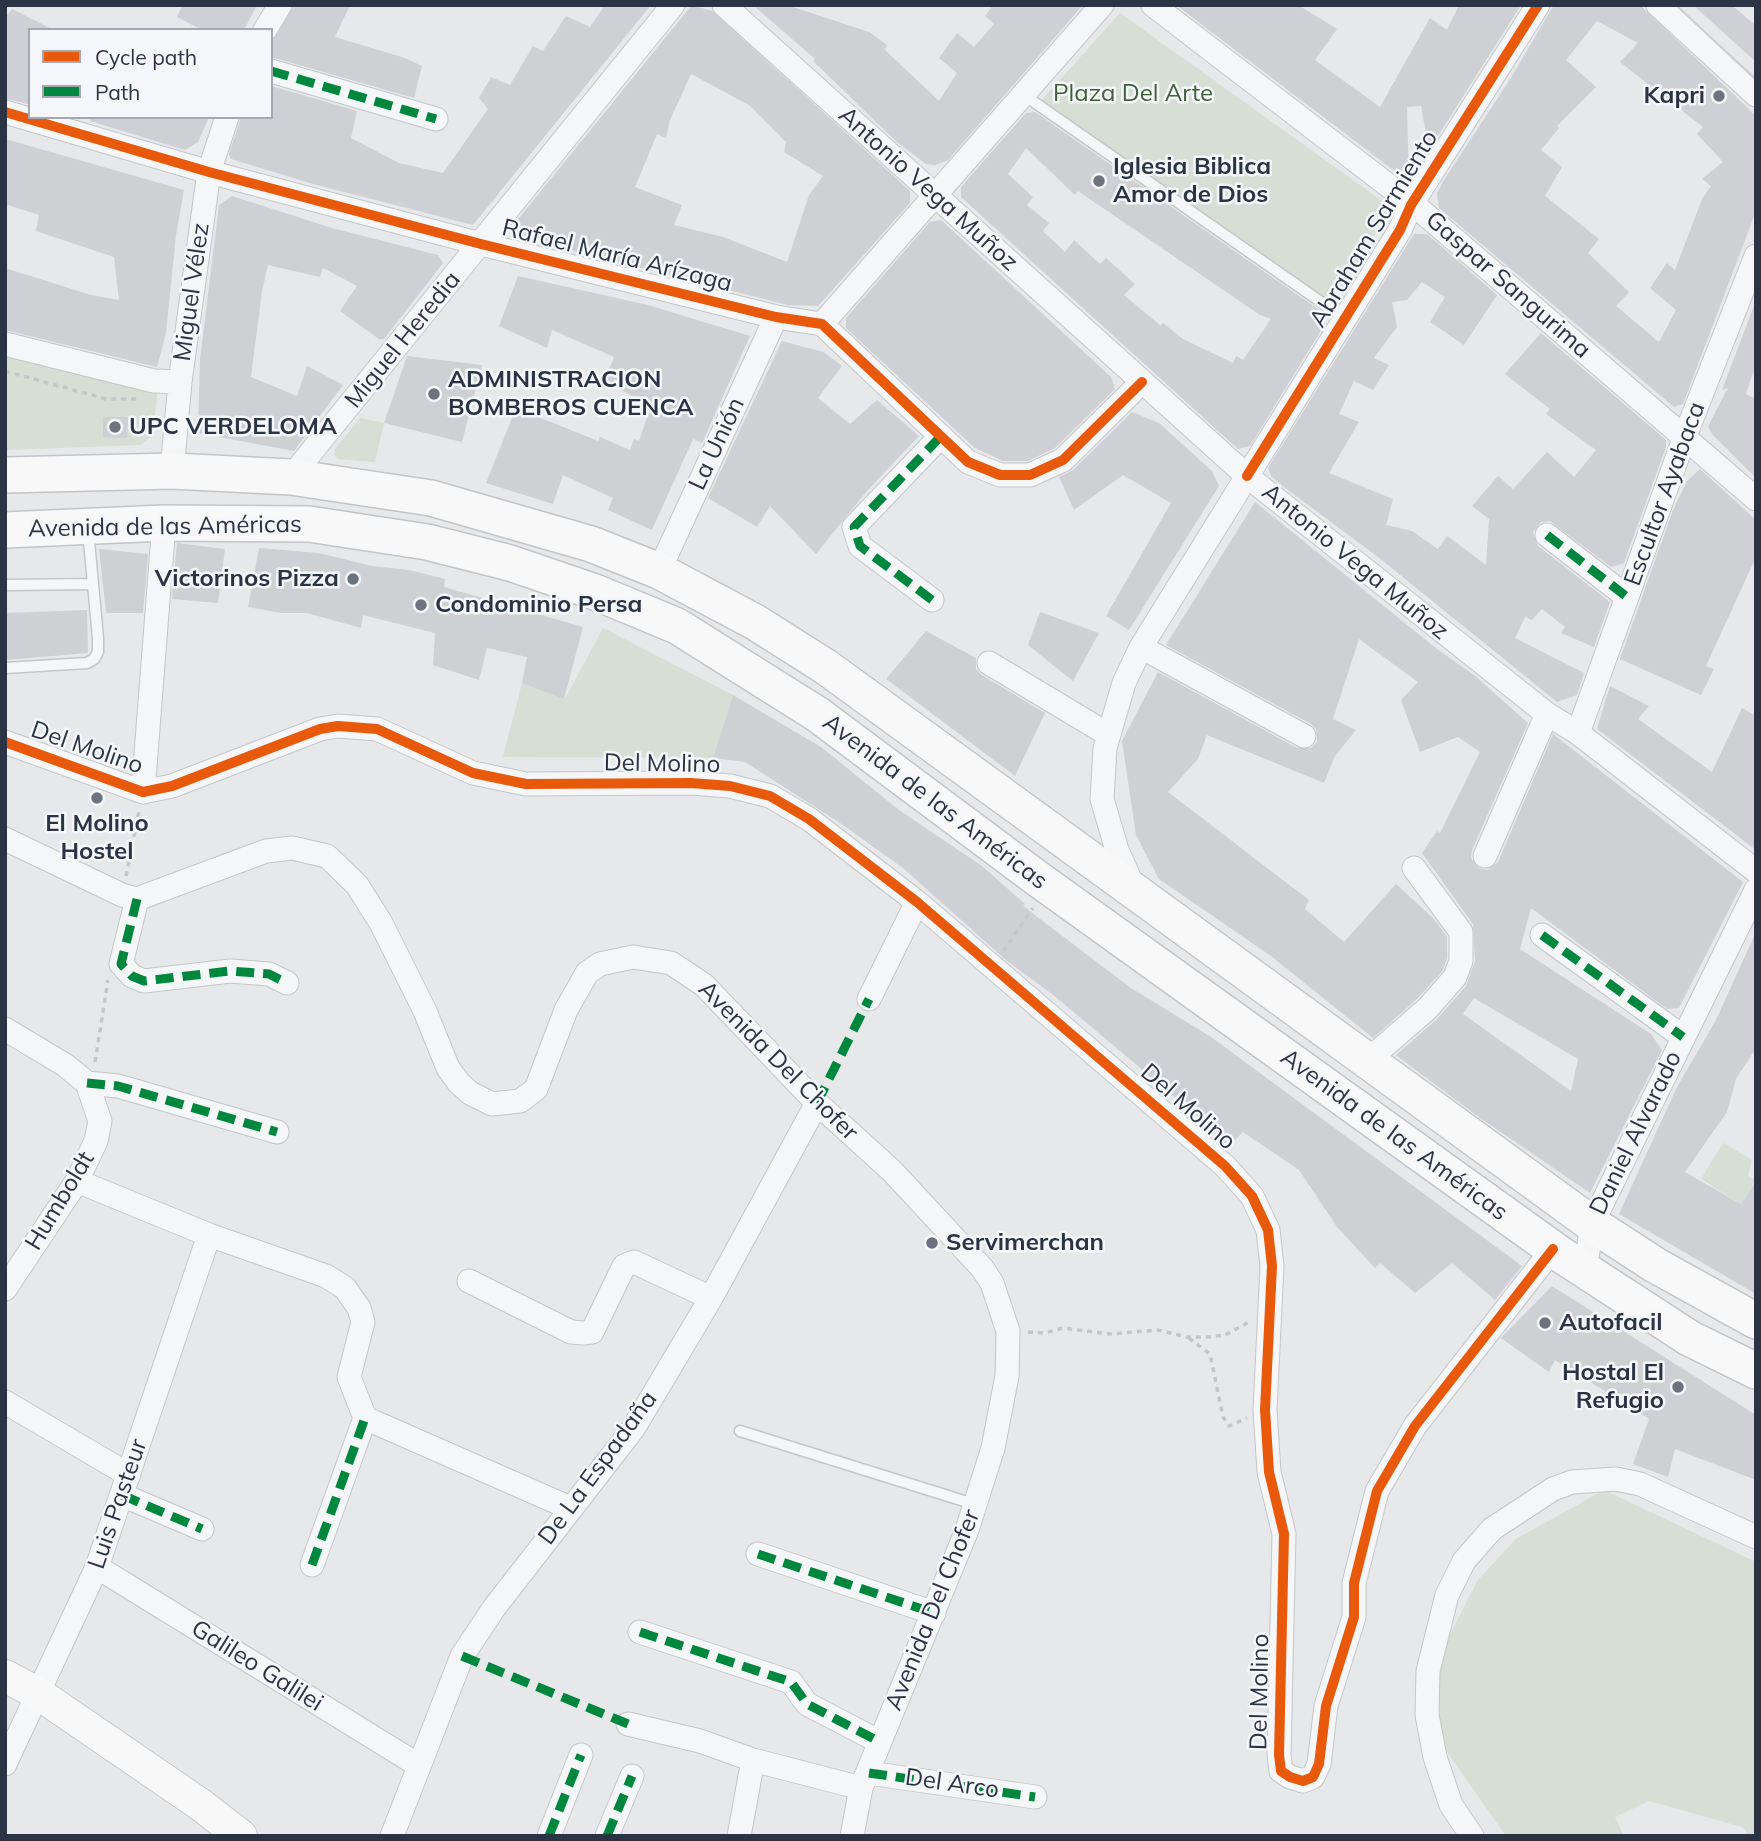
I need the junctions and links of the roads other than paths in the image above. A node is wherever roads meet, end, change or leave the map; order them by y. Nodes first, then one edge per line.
1 (280, 5) edge
2 (673, 5) edge
3 (724, 5) edge
4 (1102, 5) edge
5 (1153, 5) edge
6 (1538, 5) edge
7 (1658, 5) edge
8 (266, 28) edge
9 (273, 72) edge
10 (1024, 95) junction
11 (1756, 95) edge
12 (5, 112) edge
13 (28, 119) edge
14 (29, 119) edge
15 (226, 119) edge
16 (436, 119) dead end
17 (209, 172) junction
18 (934, 195) junction
19 (1412, 205) junction
20 (481, 244) junction
21 (1756, 256) edge
22 (776, 317) junction
23 (1344, 318) junction
24 (822, 324) junction
25 (5, 344) edge
26 (180, 382) junction
27 (1142, 383) junction
28 (941, 436) junction
29 (1685, 436) junction
30 (172, 471) junction
31 (5, 475) edge
32 (1247, 476) junction
33 (291, 477) junction
34 (1756, 499) edge
35 (164, 523) junction
36 (88, 527) junction
37 (5, 530) edge
38 (1547, 535) dead end
39 (659, 571) junction
40 (92, 584) junction
41 (8, 585) dead end
42 (1627, 597) junction
43 (932, 600) dead end
44 (1141, 647) junction
45 (989, 663) dead end
46 (5, 668) edge
47 (1547, 715) junction
48 (1578, 733) junction
49 (1109, 735) junction
50 (1304, 736) dead end
51 (5, 742) edge
52 (143, 792) junction
53 (5, 839) edge
54 (1485, 856) dead end
55 (1414, 868) dead end
56 (1756, 871) edge
57 (1756, 890) edge
58 (1138, 896) junction
59 (137, 899) junction
60 (917, 902) junction
61 (1542, 935) dead end
62 (287, 983) dead end
63 (869, 999) dead end
64 (5, 1029) edge
65 (1683, 1037) junction
66 (1367, 1061) junction
67 (87, 1083) junction
68 (817, 1104) junction
69 (276, 1132) dead end
70 (77, 1181) junction
71 (1592, 1224) junction
72 (209, 1235) junction
73 (1553, 1249) junction
74 (1585, 1271) junction
75 (9, 1276) edge
76 (469, 1281) dead end
77 (710, 1298) junction
78 (1756, 1321) edge
79 (1756, 1370) edge
80 (5, 1402) edge
81 (365, 1418) junction
82 (740, 1431) dead end
83 (126, 1485) junction
84 (977, 1505) junction
85 (570, 1508) junction
86 (202, 1529) dead end
87 (1756, 1537) edge
88 (758, 1554) dead end
89 (312, 1565) dead end
90 (96, 1567) junction
91 (934, 1613) junction
92 (640, 1632) dead end
93 (5, 1676) edge
94 (39, 1693) junction
95 (628, 1724) dead end
96 (878, 1741) junction
97 (581, 1755) dead end
98 (753, 1760) junction
99 (5, 1764) edge
100 (418, 1765) junction
101 (632, 1776) dead end
102 (865, 1780) junction
103 (1035, 1797) dead end
104 (241, 1836) edge
105 (392, 1836) edge
106 (549, 1836) edge
107 (607, 1836) edge
108 (739, 1836) edge
109 (852, 1836) edge
110 (1472, 1836) edge

1 - 8 street
2 - 20 street, Miguel Heredia
3 - 18 street, Antonio Vega Muñoz
4 - 10 street
5 - 19 street, Gaspar Sangurima
6 - 19 street, Abraham Sarmiento
7 - 11 street
9 - 16 street
10 - 18 street
10 - 23 lane
12 - 13 street, Rafael María Arízaga
14 - 17 street, Rafael María Arízaga
15 - 17 street, Miguel Vélez
17 - 20 street, Rafael María Arízaga
17 - 26 street, Miguel Vélez
18 - 24 street
18 - 27 street, Antonio Vega Muñoz
19 - 23 street, Abraham Sarmiento
19 - 29 street, Gaspar Sangurima
20 - 22 street, Rafael María Arízaga
20 - 33 street, Miguel Heredia
21 - 29 street, Escultor Ayabaca
22 - 24 street, Rafael María Arízaga
22 - 39 street, La Unión
23 - 32 street, Abraham Sarmiento
24 - 28 street
25 - 26 street
26 - 30 street, Miguel Vélez
27 - 28 street
27 - 32 street, Antonio Vega Muñoz
28 - 43 street
29 - 34 street, Gaspar Sangurima
29 - 42 street, Escultor Ayabaca
30 - 31 main road, Avenida de las Américas
30 - 33 main road, Avenida de las Américas
32 - 44 street, Abraham Sarmiento
32 - 47 street, Antonio Vega Muñoz
33 - 39 main road, Avenida de las Américas
35 - 36 main road, Avenida de las Américas
35 - 52 street
35 - 73 main road, Avenida de las Américas
36 - 37 main road, Avenida de las Américas
36 - 40 lane
38 - 42 street
39 - 58 main road, Avenida de las Américas
40 - 41 lane
40 - 46 lane
42 - 48 street, Escultor Ayabaca
44 - 49 street, Abraham Sarmiento
44 - 50 street
45 - 49 street
47 - 48 street, Antonio Vega Muñoz
47 - 54 street
48 - 56 street, Antonio Vega Muñoz
49 - 58 street, Abraham Sarmiento
51 - 52 street, Del Molino
52 - 60 street, Del Molino
53 - 59 street
55 - 66 street
57 - 65 street, Daniel Alvarado
58 - 66 main road, Avenida de las Américas
59 - 62 street
59 - 68 street, Avenida Del Chofer
60 - 63 street
60 - 73 street, Del Molino
61 - 65 street, Daniel Alvarado
64 - 67 street
65 - 71 street, Daniel Alvarado
66 - 71 main road, Avenida de las Américas
67 - 69 street
67 - 70 street, Humboldt
68 - 77 street, De La Espadaña
68 - 84 street, Avenida Del Chofer
70 - 72 street
70 - 75 street, Humboldt
71 - 74 street, Daniel Alvarado
71 - 78 main road, Avenida de las Américas
72 - 81 street
72 - 83 street, Luis Pasteur
73 - 74 main road, Avenida de las Américas
74 - 79 main road, Avenida de las Américas
76 - 77 street
77 - 85 street, De La Espadaña
80 - 83 street
81 - 85 street
81 - 89 street
82 - 84 lane
83 - 86 street
83 - 90 street, Luis Pasteur
84 - 91 street, Avenida Del Chofer
85 - 100 street, De La Espadaña
87 - 110 street
88 - 91 street
90 - 94 street, Luis Pasteur
90 - 100 street, Galileo Galilei
91 - 96 street, Avenida Del Chofer
92 - 96 street
93 - 94 street
94 - 99 street, Luis Pasteur
94 - 104 street
95 - 98 street, Del Arco
96 - 102 street, Avenida Del Chofer
97 - 106 street
98 - 102 street, Del Arco
98 - 108 street
100 - 105 street, De La Espadaña
101 - 107 street
102 - 103 street, Del Arco
102 - 109 street, Avenida Del Chofer

